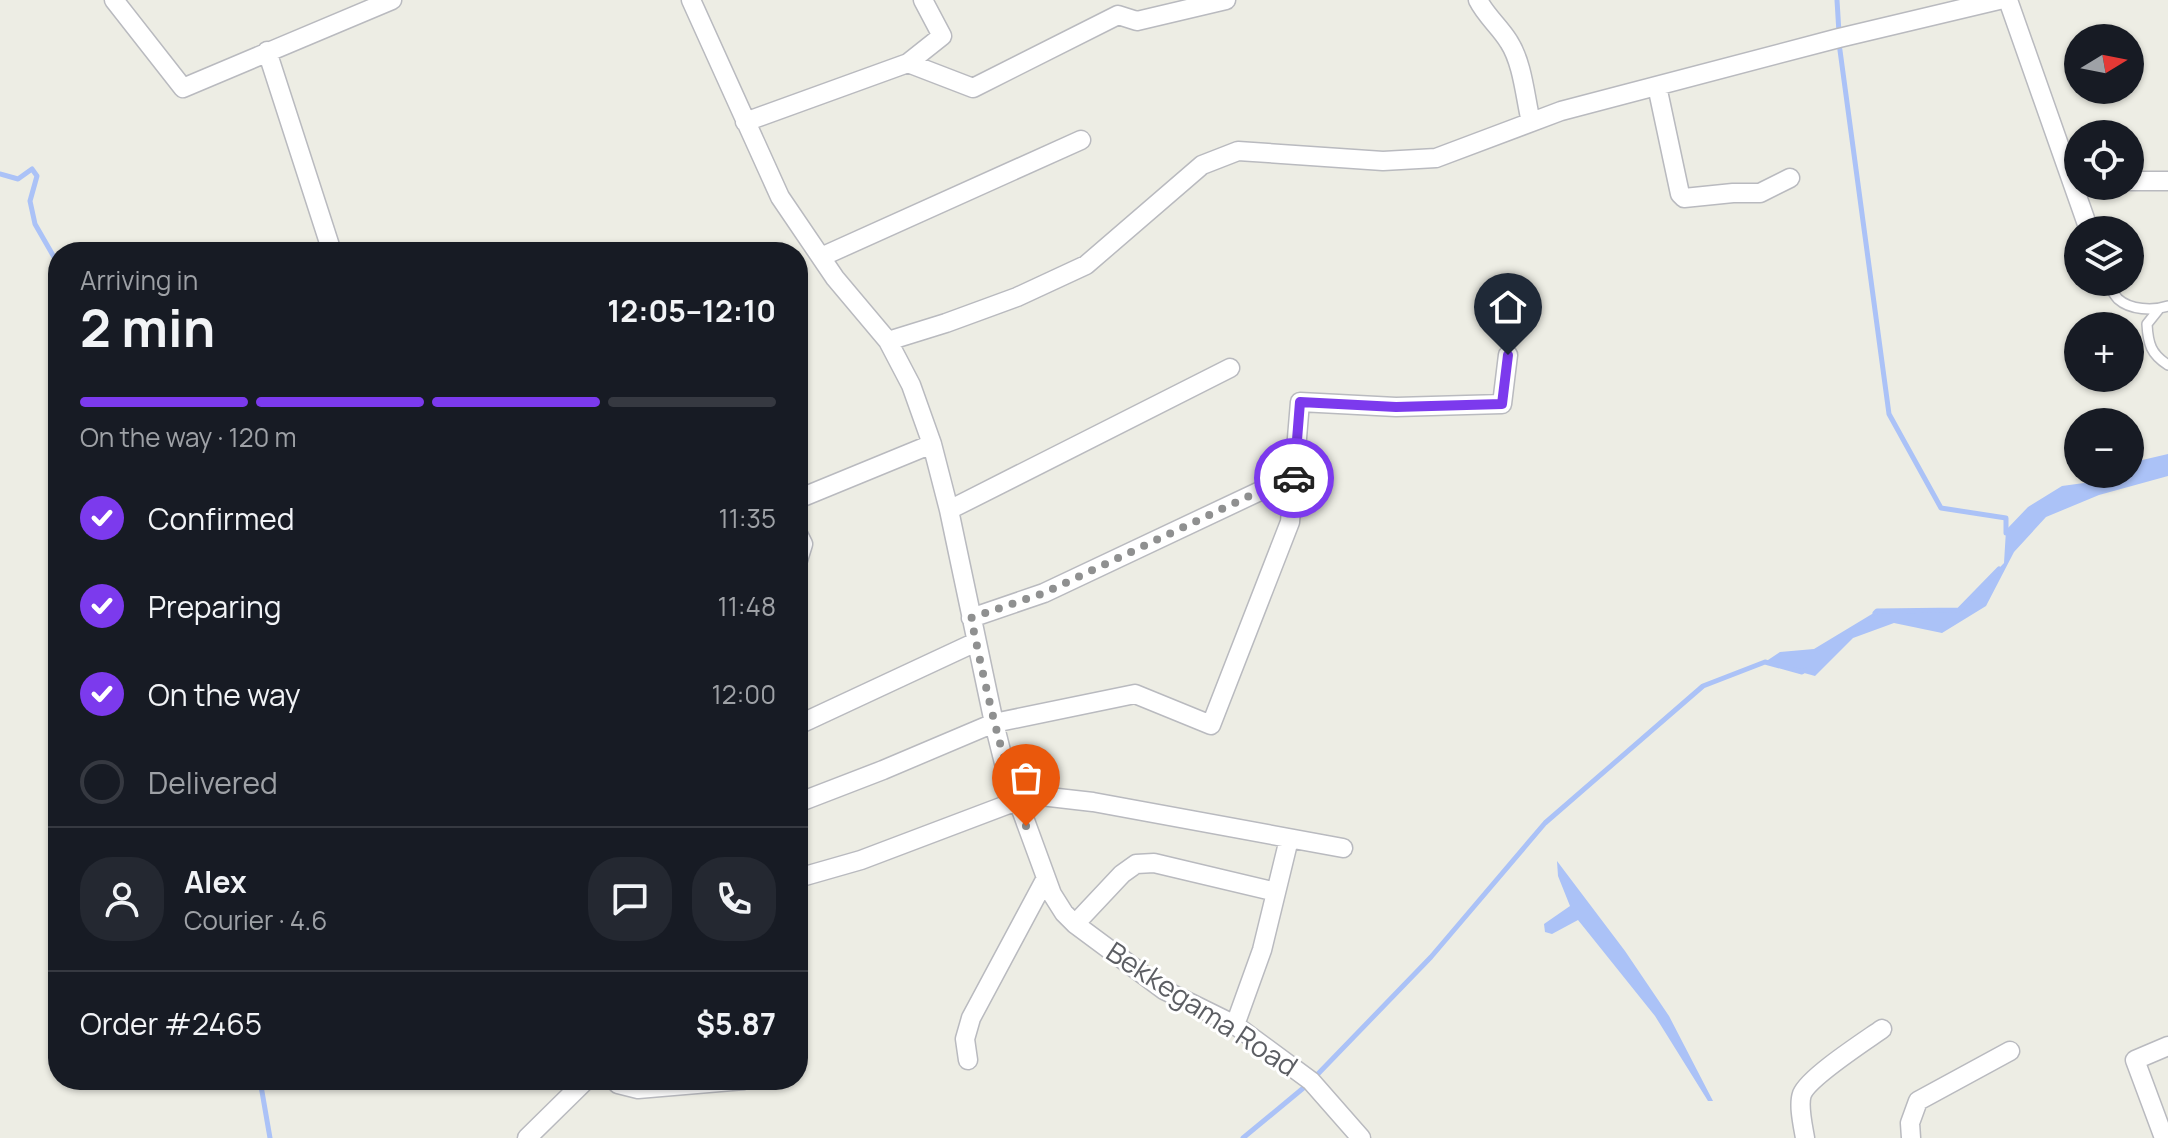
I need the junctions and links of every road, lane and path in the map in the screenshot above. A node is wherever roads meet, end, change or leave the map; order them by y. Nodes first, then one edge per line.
1 (114, 0) edge
2 (392, 0) edge
3 (691, 0) edge
4 (923, 0) edge
5 (1226, 0) edge
6 (1478, 0) edge
7 (1999, 0) edge
8 (2008, 0) edge
9 (267, 51) junction
10 (908, 63) junction
11 (1657, 86) junction
12 (745, 122) junction
13 (1531, 122) junction
14 (1081, 140) dead end
15 (2064, 150) edge
16 (1790, 178) dead end
17 (2144, 181) edge
18 (2168, 181) edge
19 (329, 242) edge
20 (821, 257) junction
21 (2116, 296) edge
22 (2164, 307) edge
23 (888, 341) junction
24 (1508, 355) dead end
25 (2168, 365) edge
26 (1230, 368) dead end
27 (932, 444) junction
28 (1295, 478) junction
29 (808, 495) edge
30 (949, 510) junction
31 (971, 618) junction
32 (976, 642) junction
33 (808, 720) edge
34 (994, 723) junction
35 (1016, 797) junction
36 (808, 799) edge
37 (1289, 839) junction
38 (1343, 848) dead end
39 (808, 875) edge
40 (1046, 878) junction
41 (1276, 892) junction
42 (1075, 924) junction
43 (1235, 1025) junction
44 (1882, 1029) dead end
45 (2168, 1046) edge
46 (2010, 1051) dead end
47 (968, 1060) dead end
48 (576, 1090) edge
49 (527, 1138) edge
50 (1361, 1138) edge
51 (1805, 1138) edge
52 (1911, 1138) edge
53 (2164, 1138) edge

1 - 9 street
2 - 9 street
3 - 12 street, Bekkegama Road
4 - 10 street
5 - 10 street
6 - 13 street
7 - 11 street
8 - 15 street
9 - 19 street
10 - 12 street
11 - 13 street
11 - 16 street
12 - 20 street, Bekkegama Road
13 - 23 street
14 - 20 street
17 - 18 street
20 - 23 street, Bekkegama Road
21 - 22 lane
22 - 25 lane
23 - 27 street, Bekkegama Road
24 - 28 street
26 - 30 street
27 - 29 street
27 - 30 street, Bekkegama Road
28 - 31 street
28 - 34 street
30 - 31 street, Bekkegama Road
31 - 32 street, Bekkegama Road
32 - 33 street
32 - 34 street, Bekkegama Road
34 - 35 street, Bekkegama Road
34 - 36 street
35 - 37 street
35 - 39 street
35 - 40 street, Bekkegama Road
37 - 38 street
37 - 41 street
40 - 42 street, Bekkegama Road
40 - 47 street
41 - 42 street
41 - 43 street
42 - 43 street, Bekkegama Road
43 - 50 street, Bekkegama Road
44 - 51 street
45 - 53 street
46 - 52 street
48 - 49 street

